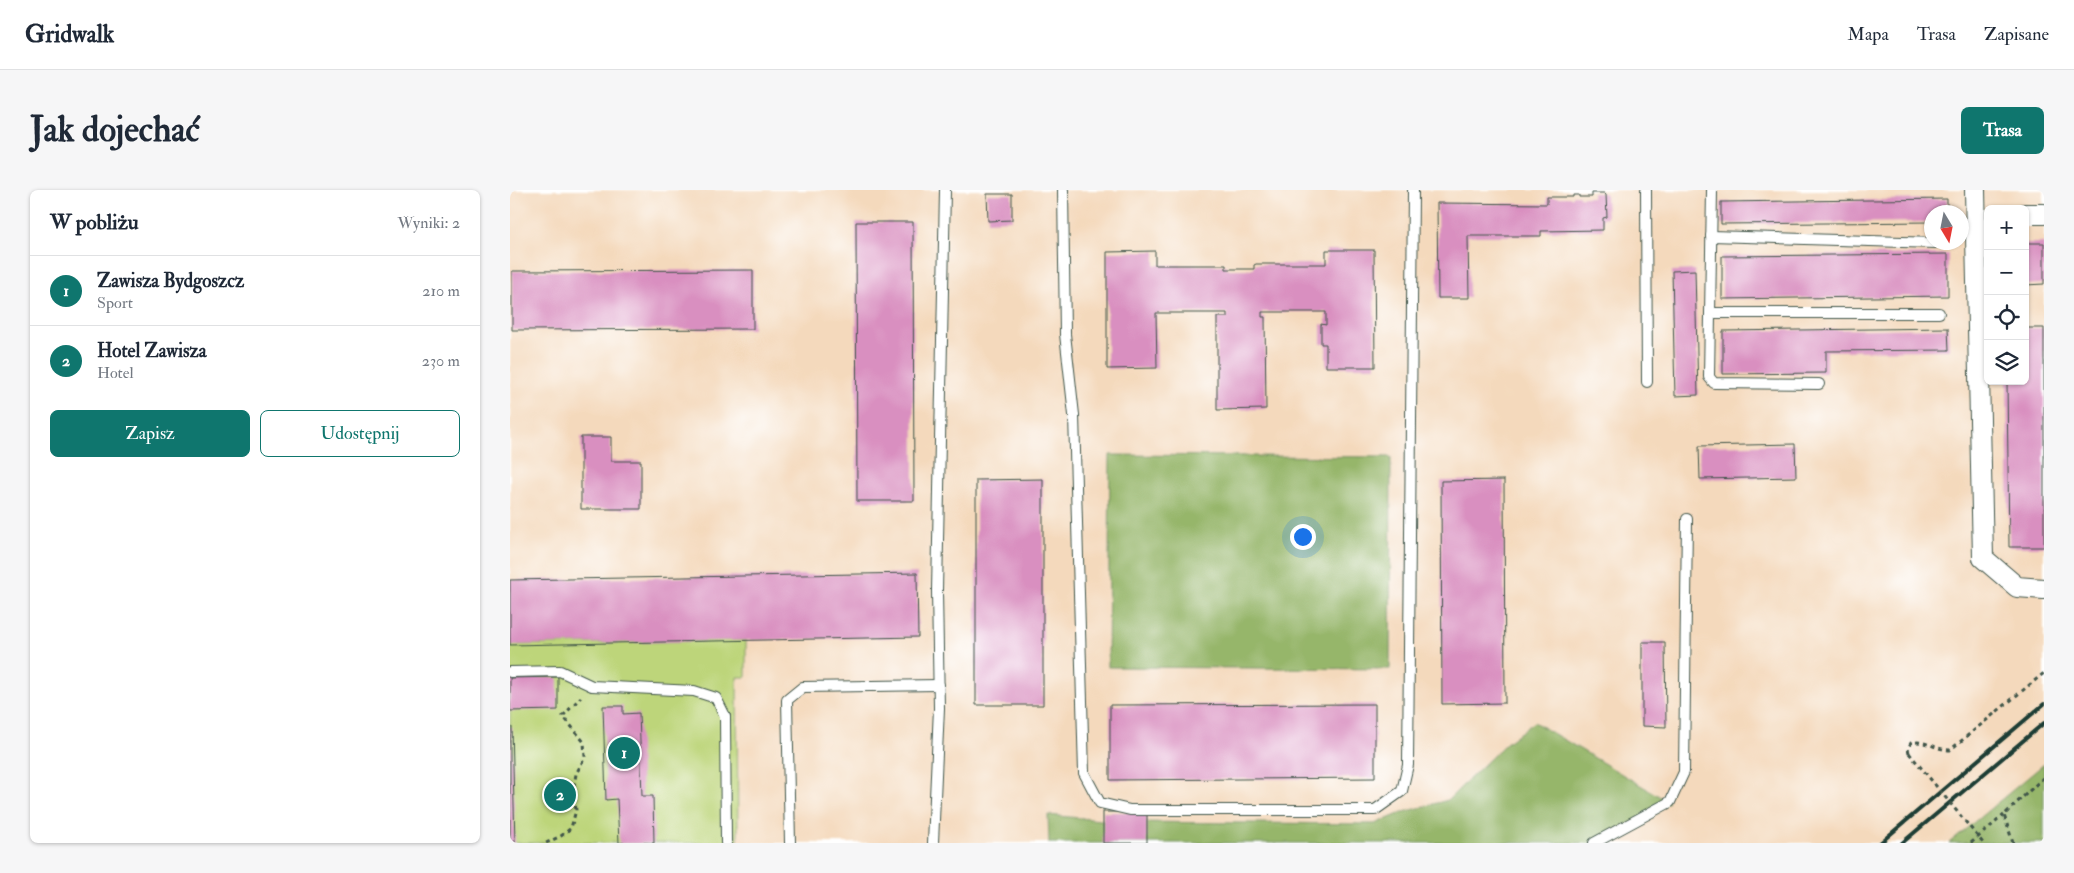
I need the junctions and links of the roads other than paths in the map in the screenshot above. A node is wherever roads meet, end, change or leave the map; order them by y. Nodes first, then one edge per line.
1 (945, 190) edge
2 (1063, 190) edge
3 (1413, 190) edge
4 (1646, 190) edge
5 (1712, 190) edge
6 (1975, 190) edge
7 (1982, 214) edge
8 (2029, 214) edge
9 (2044, 214) edge
10 (1711, 236) junction
11 (1924, 243) edge
12 (1710, 313) junction
13 (1939, 313) dead end
14 (1647, 382) dead end
15 (1819, 384) dead end
16 (1687, 519) dead end
17 (2044, 589) edge
18 (510, 672) edge
19 (939, 685) junction
20 (726, 843) edge
21 (790, 843) edge
22 (933, 843) edge
23 (1594, 843) edge

1 - 19 lane
2 - 3 lane
4 - 14 lane
5 - 10 lane
6 - 7 street
7 - 17 street
8 - 9 street
10 - 11 lane
10 - 12 lane
12 - 13 lane
12 - 15 lane
16 - 23 lane
18 - 20 lane
19 - 21 lane
19 - 22 lane

